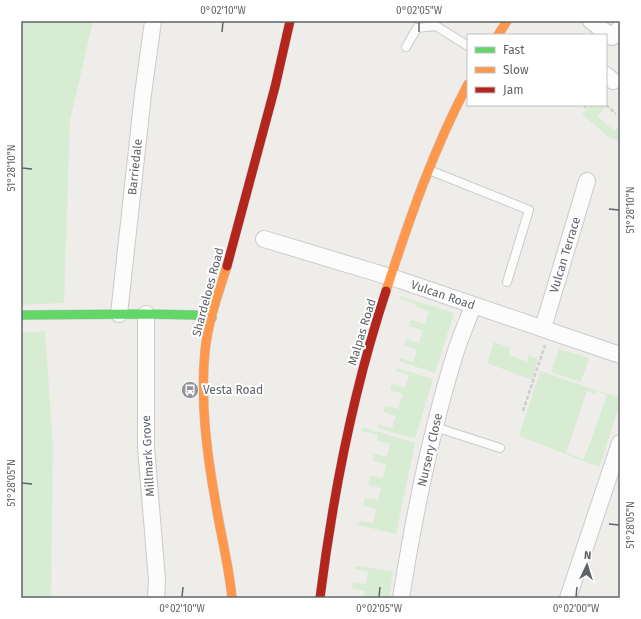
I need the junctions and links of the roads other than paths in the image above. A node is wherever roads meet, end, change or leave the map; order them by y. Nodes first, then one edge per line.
1 (153, 21) edge
2 (290, 21) edge
3 (507, 21) edge
4 (591, 21) edge
5 (499, 34) edge
6 (613, 36) edge
7 (467, 45) edge
8 (406, 47) dead end
9 (467, 86) edge
10 (428, 170) junction
11 (588, 181) dead end
12 (264, 239) dead end
13 (391, 278) junction
14 (507, 282) dead end
15 (473, 306) junction
16 (120, 314) junction
17 (146, 314) junction
18 (21, 315) edge
19 (212, 318) junction
20 (546, 330) junction
21 (620, 355) edge
22 (435, 427) junction
23 (620, 443) edge
24 (500, 448) dead end
25 (156, 598) edge
26 (232, 598) edge
27 (320, 598) edge
28 (401, 598) edge
29 (568, 598) edge

1 - 16 street, Barriedale
2 - 19 street, Shardeloes Road
3 - 5 street
4 - 6 street
7 - 8 lane
9 - 10 street, Malpas Road
10 - 13 street, Malpas Road
10 - 14 lane
11 - 20 street, Vulcan Terrace
12 - 13 street, Vulcan Road
13 - 15 street, Vulcan Road
13 - 27 street, Malpas Road
15 - 20 street, Vulcan Road
15 - 22 street, Nursery Close
16 - 17 street
16 - 18 street
17 - 19 street
17 - 25 street, Millmark Grove
19 - 26 street, Shardeloes Road
20 - 21 street, Vulcan Road
22 - 24 lane
22 - 28 street, Nursery Close
23 - 29 street

